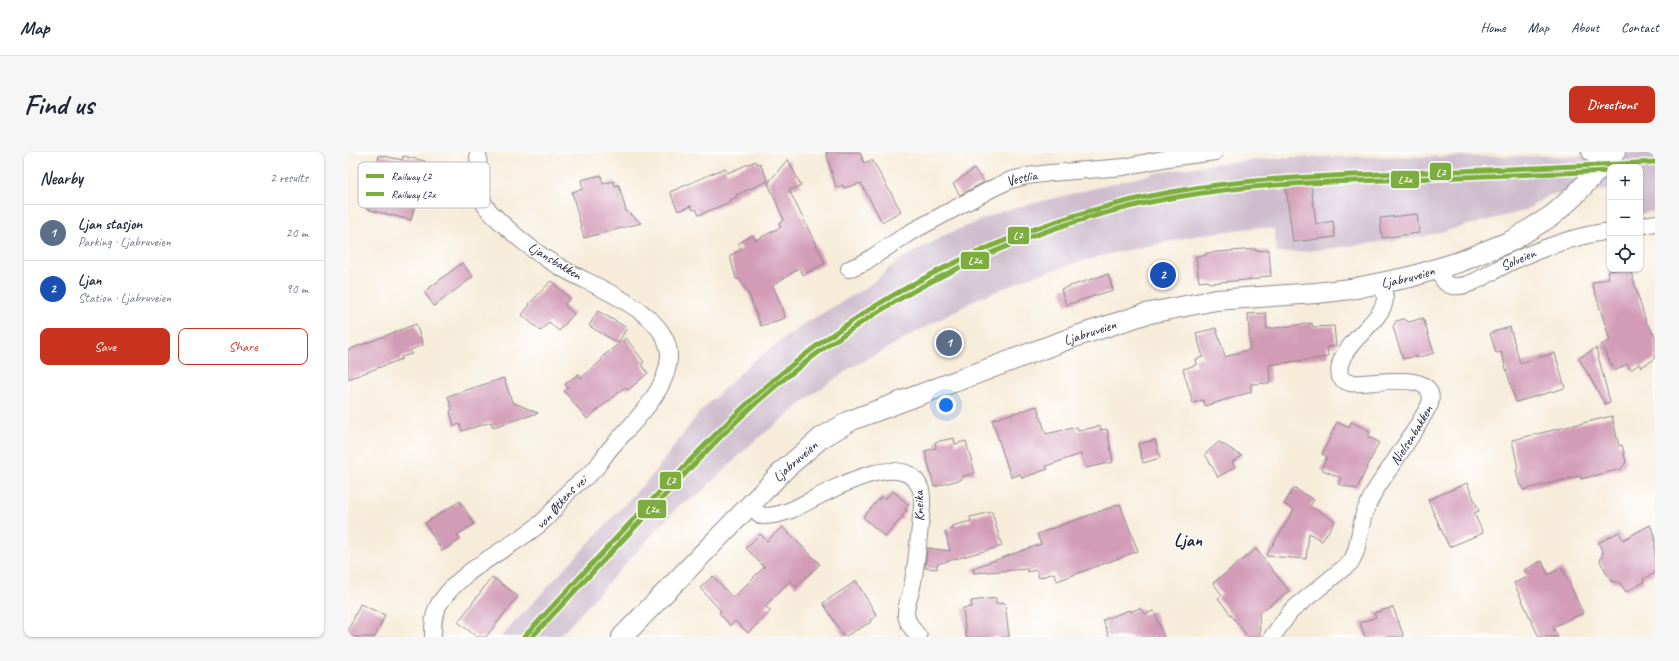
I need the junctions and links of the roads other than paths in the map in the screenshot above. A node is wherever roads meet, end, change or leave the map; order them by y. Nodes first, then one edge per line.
1 (478, 152) edge
2 (1215, 152) edge
3 (1603, 156) edge
4 (478, 162) edge
5 (486, 208) edge
6 (1655, 223) edge
7 (1643, 225) edge
8 (1607, 231) edge
9 (1438, 268) junction
10 (849, 269) dead end
11 (1381, 284) junction
12 (667, 347) joint
13 (749, 506) junction
14 (433, 637) edge
15 (622, 637) edge
16 (919, 637) edge
17 (1272, 637) edge

1 - 4 street, Ljansbakken
2 - 10 street, Vestlia
3 - 9 street, Ljabruveien
5 - 12 street, Ljansbakken
6 - 7 street
8 - 9 street, Solveien
9 - 11 street, Ljabruveien
11 - 13 street, Ljabruveien
11 - 17 street, Nielsenbakken
12 - 14 street, von Øtkens vei
13 - 15 street, Ljabruveien
13 - 16 street, Kneika

